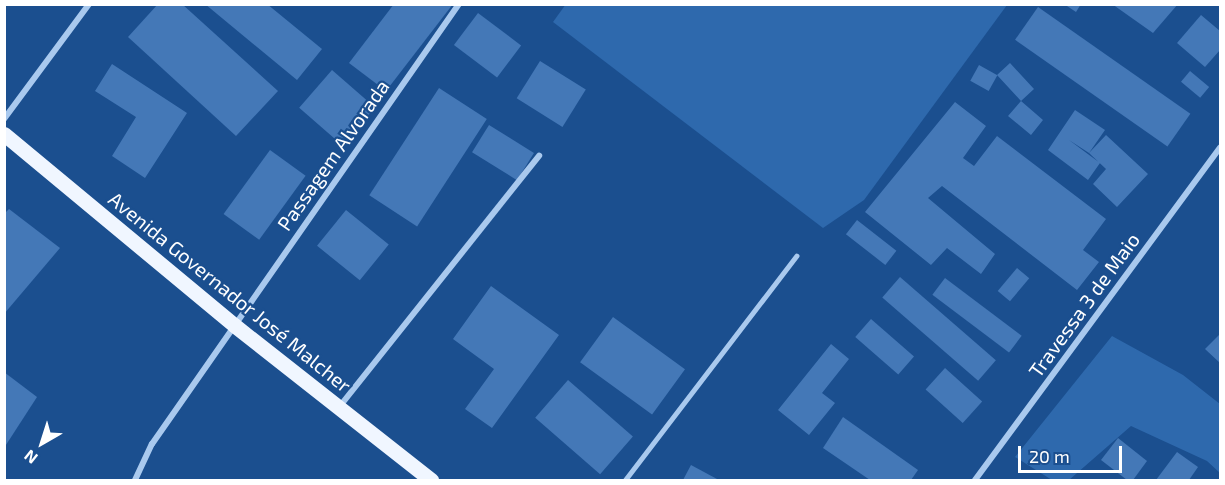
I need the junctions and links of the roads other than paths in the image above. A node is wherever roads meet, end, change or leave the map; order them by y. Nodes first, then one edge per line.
1 (89, 4) edge
2 (459, 4) edge
3 (4, 119) edge
4 (4, 135) edge
5 (1221, 148) edge
6 (539, 156) dead end
7 (796, 256) dead end
8 (234, 325) junction
9 (340, 407) junction
10 (135, 480) edge
11 (431, 480) edge
12 (625, 480) edge
13 (975, 480) edge

1 - 3 street
2 - 8 street, Passagem Alvorada
4 - 8 main road, Avenida Governador José Malcher
5 - 13 street, Travessa 3 de Maio
6 - 9 street
7 - 12 lane
8 - 9 main road, Avenida Governador José Malcher
8 - 10 street, Passagem Alvorada
9 - 11 main road, Avenida Governador José Malcher

